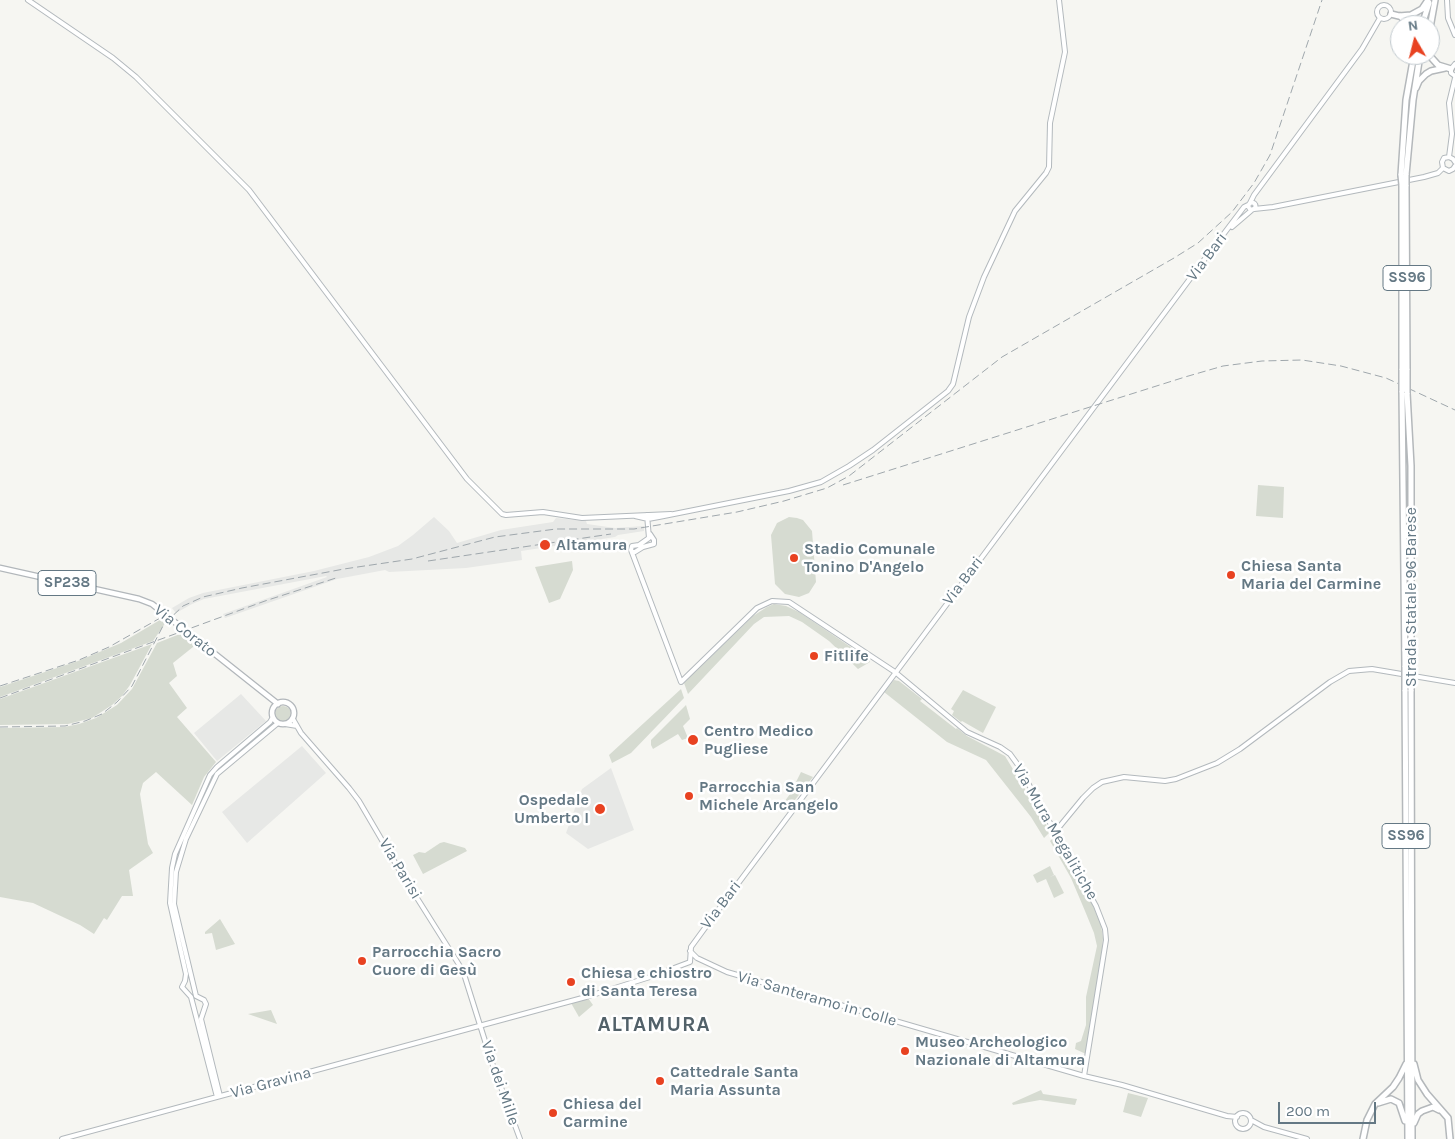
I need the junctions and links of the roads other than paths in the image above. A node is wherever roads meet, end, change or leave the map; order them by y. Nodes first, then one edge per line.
1 (28, 0) edge
2 (1059, 0) edge
3 (1429, 0) edge
4 (1435, 0) edge
5 (1447, 0) edge
6 (1391, 14) junction
7 (1395, 15) edge
8 (1410, 15) edge
9 (1425, 15) edge
10 (1431, 15) edge
11 (1432, 15) edge
12 (1380, 18) junction
13 (1455, 35) edge
14 (1455, 64) edge
15 (1412, 65) edge
16 (1418, 65) edge
17 (1440, 65) edge
18 (1448, 69) junction
19 (1455, 77) edge
20 (1413, 100) junction
21 (1449, 157) junction
22 (1455, 162) edge
23 (1455, 166) edge
24 (1443, 168) junction
25 (1404, 175) junction
26 (1253, 205) junction
27 (1228, 229) junction
28 (1404, 392) junction
29 (628, 515) junction
30 (648, 519) junction
31 (649, 538) junction
32 (649, 546) junction
33 (635, 550) junction
34 (0, 568) edge
35 (895, 672) junction
36 (1455, 683) edge
37 (271, 699) junction
38 (278, 704) junction
39 (273, 714) junction
40 (292, 719) junction
41 (278, 723) junction
42 (285, 724) junction
43 (297, 726) junction
44 (1055, 832) junction
45 (690, 951) junction
46 (185, 981) junction
47 (193, 982) junction
48 (1409, 985) junction
49 (194, 1009) junction
50 (203, 1011) junction
51 (480, 1026) junction
52 (1411, 1054) junction
53 (1407, 1061) junction
54 (1084, 1076) junction
55 (218, 1097) junction
56 (1375, 1104) junction
57 (1446, 1114) junction
58 (1227, 1116) junction
59 (1237, 1117) junction
60 (1251, 1120) junction
61 (1236, 1122) junction
62 (1248, 1127) junction
63 (1264, 1127) junction
64 (1410, 1130) junction
65 (62, 1139) edge
66 (520, 1139) edge
67 (1307, 1139) edge
68 (1361, 1139) edge
69 (1408, 1139) edge
70 (1412, 1139) edge
71 (1450, 1139) edge

1 - 29 main road
2 - 30 main road
3 - 8 highway
3 - 9 highway
4 - 10 highway
4 - 11 highway
5 - 13 main road
6 - 7 highway
6 - 12 main road
6 - 12 main road
12 - 26 main road
14 - 18 main road
15 - 25 highway, Strada Statale 96 Barese / SS96
16 - 20 highway, Strada Statale 96 Barese / SS96
17 - 18 highway
18 - 19 main road
18 - 20 highway
19 - 21 main road
20 - 25 highway, Strada Statale 96 Barese / SS96
21 - 22 main road
21 - 24 main road
23 - 24 main road
24 - 26 main road
25 - 28 highway, Strada Statale 96 Barese / SS96, bridge
26 - 27 main road
26 - 27 main road, Via Bari
27 - 35 main road, Via Bari
28 - 48 highway, Strada Statale 96 Barese / SS96, bridge
28 - 48 highway, Strada Statale 96 Barese / SS96, bridge
29 - 30 main road
29 - 30 main road
30 - 31 main road
31 - 32 main road
31 - 32 main road
31 - 33 main road
32 - 33 main road
33 - 35 main road, Via Mura Megalitiche
34 - 37 main road, Via Corato / SP238
35 - 44 main road, Via Mura Megalitiche
35 - 45 main road, Via Bari
36 - 44 main road
37 - 38 main road, Via Corato
37 - 39 main road
38 - 39 main road
38 - 40 main road
39 - 41 main road
39 - 46 main road
40 - 42 main road
40 - 43 main road, Via Parisi
41 - 42 main road
41 - 47 main road
42 - 43 main road
43 - 51 main road, Via Parisi
44 - 54 main road, Via Mura Megalitiche
45 - 51 main road, Via Gravina
45 - 54 main road, Via Santeramo in Colle
46 - 47 main road
46 - 49 main road
47 - 50 main road
48 - 52 highway, Strada Statale 96 Barese / SS96
48 - 53 highway, Strada Statale 96 Barese / SS96
49 - 50 main road
49 - 55 main road
50 - 55 main road
51 - 55 main road, Via Gravina
51 - 66 main road, Via dei Mille
52 - 57 highway
52 - 64 highway, Strada Statale 96 Barese / SS96
53 - 56 highway
53 - 64 highway, Strada Statale 96 Barese / SS96
54 - 58 main road, Via Santeramo in Colle
55 - 65 main road, Via Gravina
56 - 64 highway
56 - 68 highway
57 - 64 highway
57 - 71 highway
58 - 59 main road
58 - 61 main road
59 - 60 main road
59 - 61 main road
60 - 62 main road
60 - 63 main road
61 - 62 main road
62 - 63 main road
63 - 67 main road
64 - 69 highway, Strada Statale 96 Barese / SS96
64 - 70 highway, Strada Statale 96 Barese / SS96

